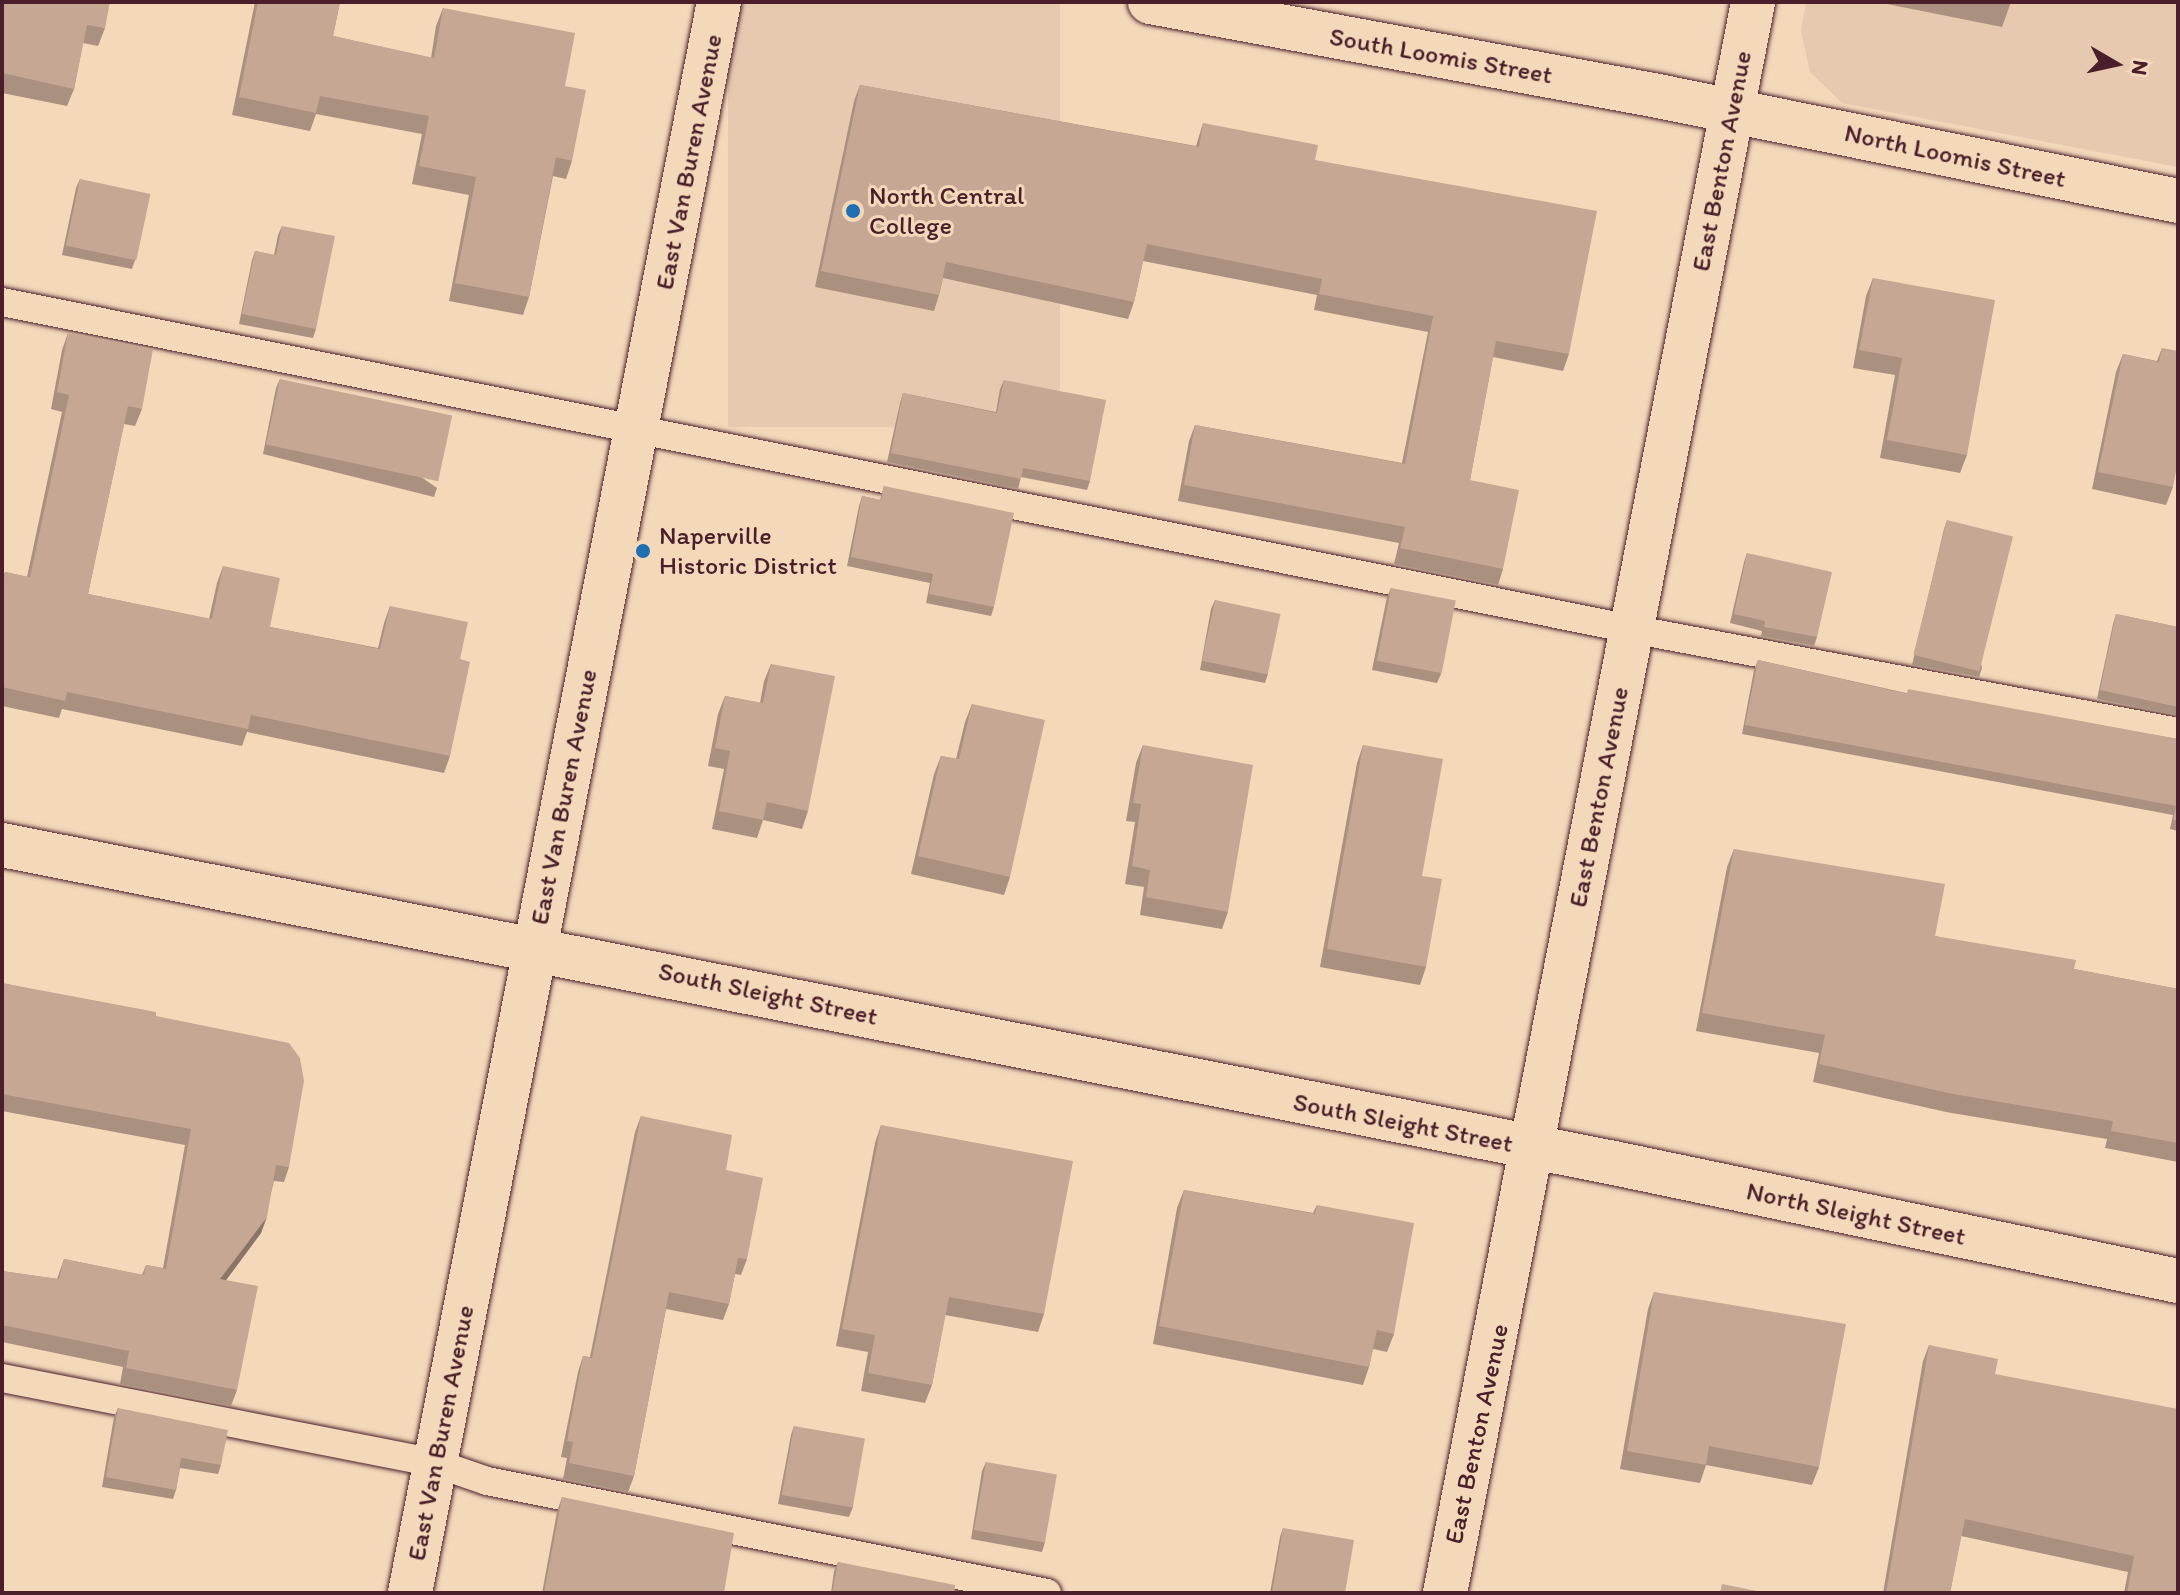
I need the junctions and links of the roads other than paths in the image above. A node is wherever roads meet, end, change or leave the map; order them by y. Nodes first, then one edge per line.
1 (719, 2) edge
2 (1150, 2) edge
3 (1753, 2) edge
4 (1732, 110) junction
5 (2178, 201) edge
6 (2, 302) edge
7 (636, 430) junction
8 (1631, 629) junction
9 (2178, 732) edge
10 (2, 845) edge
11 (534, 947) junction
12 (1533, 1148) junction
13 (2178, 1281) edge
14 (2, 1378) edge
15 (435, 1463) junction
16 (410, 1593) edge
17 (1047, 1593) edge
18 (1445, 1593) edge

1 - 7 street, East Van Buren Avenue
2 - 4 street, South Loomis Street
3 - 4 street, East Benton Avenue
4 - 5 street, North Loomis Street
4 - 8 street, East Benton Avenue
6 - 7 lane
7 - 8 lane
7 - 11 street, East Van Buren Avenue
8 - 9 lane
8 - 12 street, East Benton Avenue
10 - 11 street, South Sleight Street
11 - 12 street, South Sleight Street
11 - 15 street, East Van Buren Avenue
12 - 13 street, North Sleight Street
12 - 18 street, East Benton Avenue
14 - 15 lane
15 - 16 street, East Van Buren Avenue
15 - 17 lane

